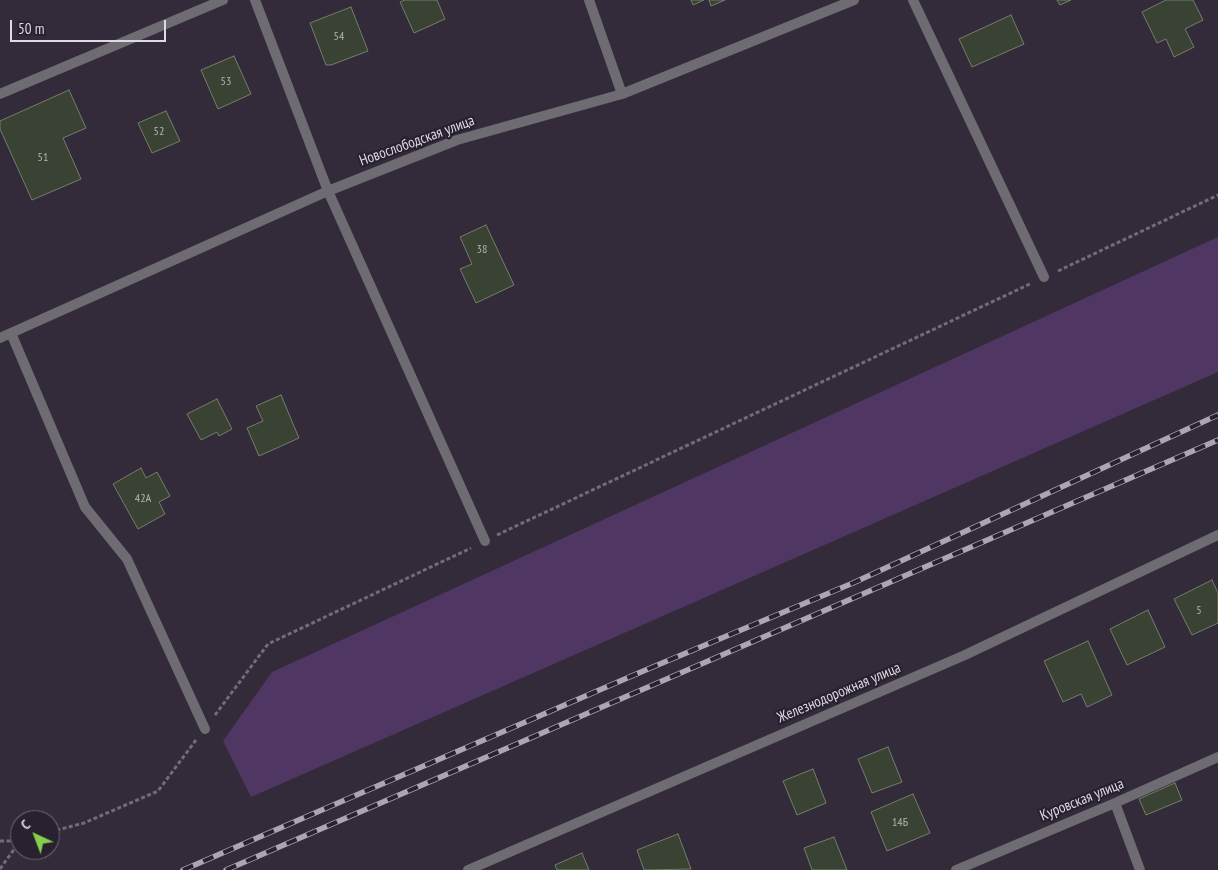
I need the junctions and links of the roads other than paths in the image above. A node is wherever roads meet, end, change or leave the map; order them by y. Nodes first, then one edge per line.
1 (223, 0) edge
2 (255, 0) edge
3 (589, 0) edge
4 (854, 0) edge
5 (913, 0) edge
6 (0, 94) edge
7 (622, 94) junction
8 (328, 191) junction
9 (1044, 277) road end
10 (11, 333) junction
11 (0, 338) edge
12 (1218, 535) edge
13 (485, 541) road end
14 (208, 725) road end
15 (1218, 756) edge
16 (1116, 804) junction
17 (468, 870) edge
18 (956, 870) edge
19 (1140, 870) edge

1 - 6 street
2 - 8 street
3 - 7 street
4 - 7 street, Новослободская улица
5 - 9 street
7 - 8 street, Новослободская улица
8 - 10 street, Новослободская улица
8 - 13 street
10 - 11 street, Новослободская улица
10 - 14 street
12 - 17 street, Железнодорожная улица
15 - 16 street, Куровская улица
16 - 18 street, Куровская улица
16 - 19 street

